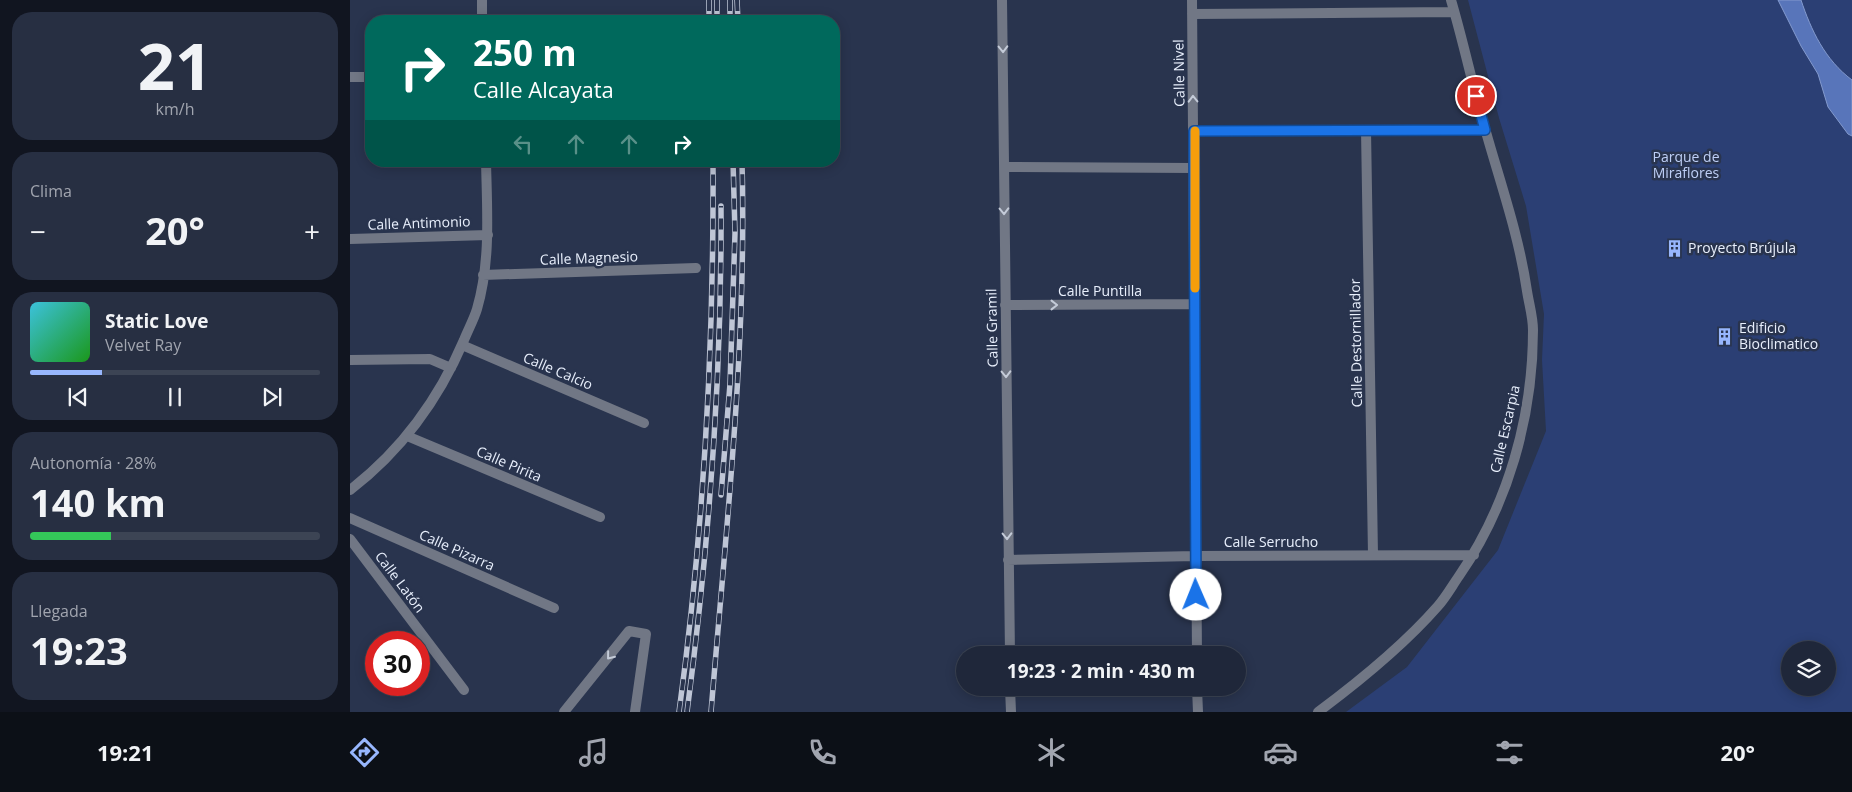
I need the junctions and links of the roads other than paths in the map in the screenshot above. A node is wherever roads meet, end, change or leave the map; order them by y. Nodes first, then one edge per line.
1 (482, 0) edge
2 (1002, 0) edge
3 (1192, 0) edge
4 (1451, 0) edge
5 (1454, 12) junction
6 (1192, 14) junction
7 (482, 15) edge
8 (350, 77) edge
9 (365, 77) edge
10 (1366, 130) junction
11 (1485, 130) junction
12 (1194, 131) junction
13 (486, 167) edge
14 (1004, 167) junction
15 (1194, 168) junction
16 (488, 235) junction
17 (350, 239) edge
18 (696, 268) dead end
19 (483, 276) junction
20 (1195, 304) junction
21 (1005, 305) junction
22 (462, 346) junction
23 (350, 360) edge
24 (451, 368) junction
25 (644, 422) dead end
26 (408, 436) junction
27 (350, 490) edge
28 (600, 517) dead end
29 (350, 518) edge
30 (350, 539) edge
31 (1373, 555) junction
32 (1474, 555) junction
33 (1195, 556) junction
34 (1008, 560) junction
35 (554, 608) dead end
36 (1010, 646) edge
37 (1197, 646) edge
38 (464, 690) dead end
39 (1010, 696) edge
40 (1197, 696) edge
41 (564, 712) edge
42 (635, 712) edge
43 (1011, 712) edge
44 (1198, 712) edge
45 (1318, 712) edge

1 - 7 street
2 -> 14 street, Calle Gramil
3 - 6 street, Calle Nivel
4 - 5 street, Calle Escarpia
5 - 6 street
5 - 11 street, Calle Escarpia
12 -> 6 street, Calle Nivel
8 - 9 street
10 - 11 street
10 - 12 street
10 - 31 street, Calle Destornillador
11 - 32 street, Calle Escarpia
12 - 15 street, Calle Nivel
13 - 16 street
14 - 15 street
14 -> 21 street, Calle Gramil
15 - 20 street, Calle Nivel
16 - 17 street, Calle Antimonio
16 - 19 street
18 - 19 street, Calle Magnesio
19 - 22 street
21 -> 20 street, Calle Puntilla
20 - 33 street, Calle Nivel
21 -> 34 street, Calle Gramil
22 - 24 street
22 - 25 street, Calle Calcio
23 - 24 street
24 - 26 street
26 - 27 street
26 - 28 street, Calle Pirita
29 - 35 street, Calle Pizarra
30 - 38 street, Calle Latón
31 - 32 street, Calle Serrucho
31 - 33 street, Calle Serrucho
32 - 45 street, Calle Escarpia
33 - 34 street, Calle Serrucho
33 - 37 street, Calle Nivel
34 - 36 street, Calle Gramil
39 - 43 street
40 - 44 street
42 -> 41 street

